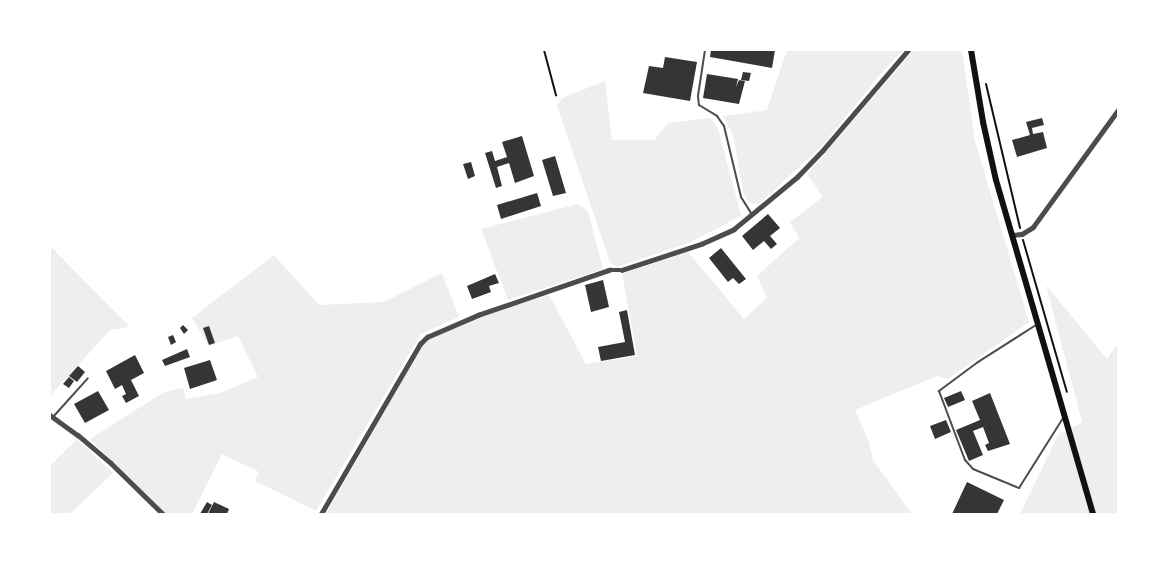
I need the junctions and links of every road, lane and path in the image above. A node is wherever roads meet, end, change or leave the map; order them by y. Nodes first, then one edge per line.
1 (544, 50) edge
2 (705, 50) edge
3 (908, 50) edge
4 (971, 50) edge
5 (985, 82) dead end
6 (556, 95) dead end
7 (1118, 110) edge
8 (753, 215) junction
9 (1022, 234) junction
10 (1012, 236) junction
11 (1038, 324) junction
12 (88, 378) dead end
13 (1068, 394) dead end
14 (52, 416) edge
15 (1064, 416) junction
16 (162, 514) edge
17 (321, 514) edge
18 (1093, 514) edge

1 - 6 path
2 - 8 lane
3 - 8 street
4 - 10 main road
5 - 9 path
7 - 9 street
8 - 17 street
9 - 10 street
9 - 13 path
10 - 11 main road
11 - 15 main road
11 - 15 lane
12 - 14 lane
14 - 16 street
15 - 18 main road

